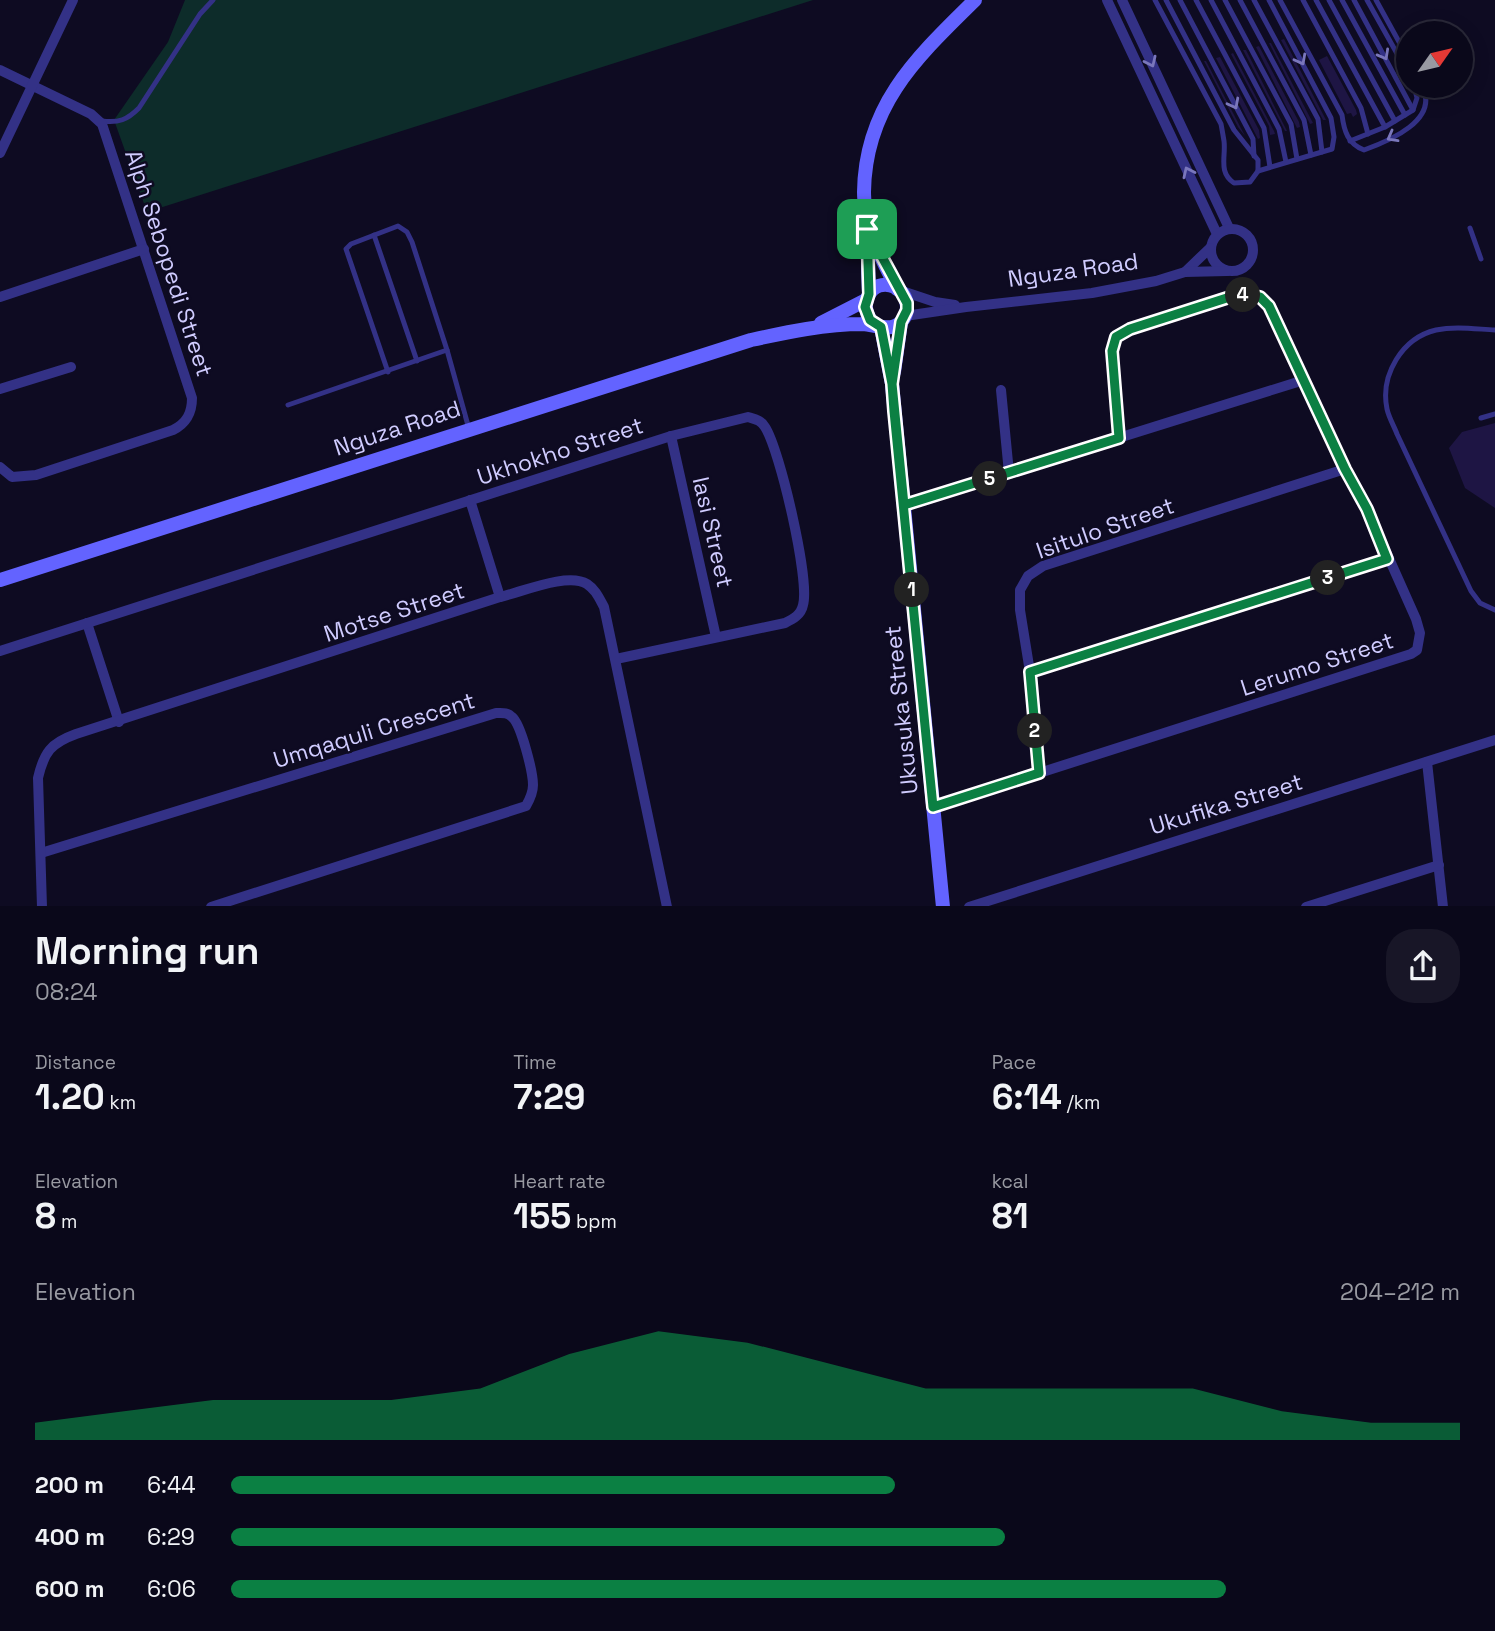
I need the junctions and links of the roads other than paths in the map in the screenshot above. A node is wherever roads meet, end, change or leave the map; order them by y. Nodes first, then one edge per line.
1 (73, 0) edge
2 (214, 0) edge
3 (975, 0) edge
4 (1107, 0) edge
5 (1122, 0) edge
6 (1155, 0) edge
7 (1166, 0) edge
8 (1180, 0) edge
9 (1196, 0) edge
10 (1211, 0) edge
11 (1225, 0) edge
12 (1240, 0) edge
13 (1254, 0) edge
14 (1269, 0) edge
15 (1280, 0) edge
16 (1303, 0) edge
17 (1316, 0) edge
18 (1328, 0) edge
19 (1342, 0) edge
20 (1354, 0) edge
21 (1367, 0) edge
22 (1376, 0) edge
23 (1396, 36) edge
24 (1396, 52) edge
25 (0, 70) edge
26 (32, 84) junction
27 (1417, 98) edge
28 (1426, 98) edge
29 (1413, 110) junction
30 (1405, 115) junction
31 (99, 120) junction
32 (1395, 121) junction
33 (1385, 127) junction
34 (1368, 134) junction
35 (1350, 141) junction
36 (1322, 152) junction
37 (0, 153) edge
38 (1311, 155) junction
39 (1254, 156) junction
40 (1297, 159) junction
41 (1286, 162) junction
42 (1270, 167) junction
43 (1258, 171) junction
44 (1229, 228) junction
45 (1470, 228) dead end
46 (867, 229) junction
47 (374, 234) junction
48 (1217, 234) junction
49 (1210, 248) junction
50 (144, 249) junction
51 (1481, 259) dead end
52 (1227, 271) junction
53 (1185, 272) junction
54 (899, 290) junction
55 (0, 297) edge
56 (867, 297) junction
57 (965, 307) junction
58 (903, 319) junction
59 (878, 326) junction
60 (810, 328) junction
61 (1495, 330) edge
62 (447, 350) junction
63 (417, 361) junction
64 (71, 368) dead end
65 (388, 372) junction
66 (1304, 380) junction
67 (892, 384) junction
68 (0, 389) edge
69 (1000, 390) dead end
70 (288, 405) dead end
71 (1495, 414) edge
72 (1481, 418) dead end
73 (469, 429) junction
74 (671, 436) junction
75 (1119, 438) junction
76 (0, 467) edge
77 (1345, 469) junction
78 (1009, 473) junction
79 (470, 500) junction
80 (904, 505) junction
81 (1387, 559) junction
82 (0, 580) edge
83 (500, 597) junction
84 (1495, 610) edge
85 (87, 623) junction
86 (716, 637) junction
87 (0, 651) edge
88 (616, 660) junction
89 (1030, 672) junction
90 (119, 722) junction
91 (1495, 740) edge
92 (1427, 762) junction
93 (1039, 773) junction
94 (933, 807) junction
95 (41, 853) junction
96 (1439, 865) junction
97 (1342, 895) junction
98 (42, 906) edge
99 (211, 906) edge
100 (667, 906) edge
101 (943, 906) edge
102 (969, 906) edge
103 (1306, 906) edge
104 (1343, 906) edge
105 (1443, 906) edge

1 - 26 street
2 - 31 lane
3 - 46 street
48 -> 4 street
5 -> 44 street
6 - 43 lane
7 - 39 lane
8 -> 39 lane
9 - 42 lane
10 - 41 lane
11 - 40 lane
12 - 38 lane
13 - 36 lane
14 -> 36 lane
15 - 35 lane
16 - 34 lane
17 - 33 lane
18 - 32 lane
19 - 30 lane
20 -> 29 lane
21 - 24 lane
22 - 23 lane
25 - 26 street
26 - 31 street
26 - 37 street
27 - 29 lane
28 -> 35 lane
29 - 30 lane
30 - 32 lane
31 - 50 street, Alph Sebopedi Street
32 - 33 lane
33 - 34 lane
34 - 35 lane
36 - 38 lane
38 - 40 lane
39 - 43 lane
40 - 41 lane
41 - 42 lane
42 - 43 lane
44 - 48 street
44 - 52 street
45 - 51 lane
46 - 54 street
46 - 56 street
47 - 62 lane
47 - 63 lane
47 - 65 lane
48 - 49 street
49 - 52 street
49 - 53 street, Nguza Road
50 - 55 street
50 - 76 street, Alph Sebopedi Street
52 - 53 street, Nguza Road
53 - 57 street, Nguza Road
54 - 56 street
54 - 57 street, Nguza Road
54 - 58 street
56 - 59 street
56 - 60 street, Nguza Road
57 - 58 street, Nguza Road
58 - 59 street
58 - 67 street, Ukusuka Street
59 - 60 street, Nguza Road
59 - 67 street, Ukusuka Street
60 - 73 street, Nguza Road
61 - 84 lane
62 - 63 lane
62 - 73 lane
63 - 65 lane
64 - 68 street
65 - 70 lane
66 - 75 street
66 - 75 street, Lerumo Street
66 - 77 street, Lerumo Street
67 - 80 street, Ukusuka Street
69 - 78 street
71 - 72 lane
73 - 82 street, Nguza Road
74 - 79 street, Ukhokho Street
74 - 86 street, Iasi Street
74 - 86 street, Ukhokho Street
75 - 78 street
77 - 81 street, Lerumo Street
77 - 89 street, Isitulo Street
78 - 80 street
79 - 83 street
79 - 85 street, Ukhokho Street
80 - 94 street, Ukusuka Street
81 - 89 street
81 - 93 street, Lerumo Street
83 - 88 street, Motse Street
83 - 90 street, Motse Street
85 - 87 street, Ukhokho Street
85 - 90 street
86 - 88 street, Ukhokho Street
88 - 100 street, Motse Street
89 - 93 street, Isitulo Street
90 - 95 street, Motse Street
91 - 92 street, Ukufika Street
92 - 96 street
92 - 102 street, Ukufika Street
93 - 94 street, Lerumo Street
94 - 101 street, Ukusuka Street
95 - 98 street, Motse Street
95 - 99 street, Umqaquli Crescent
96 - 97 street
96 - 105 street
97 - 103 street
97 - 104 street

